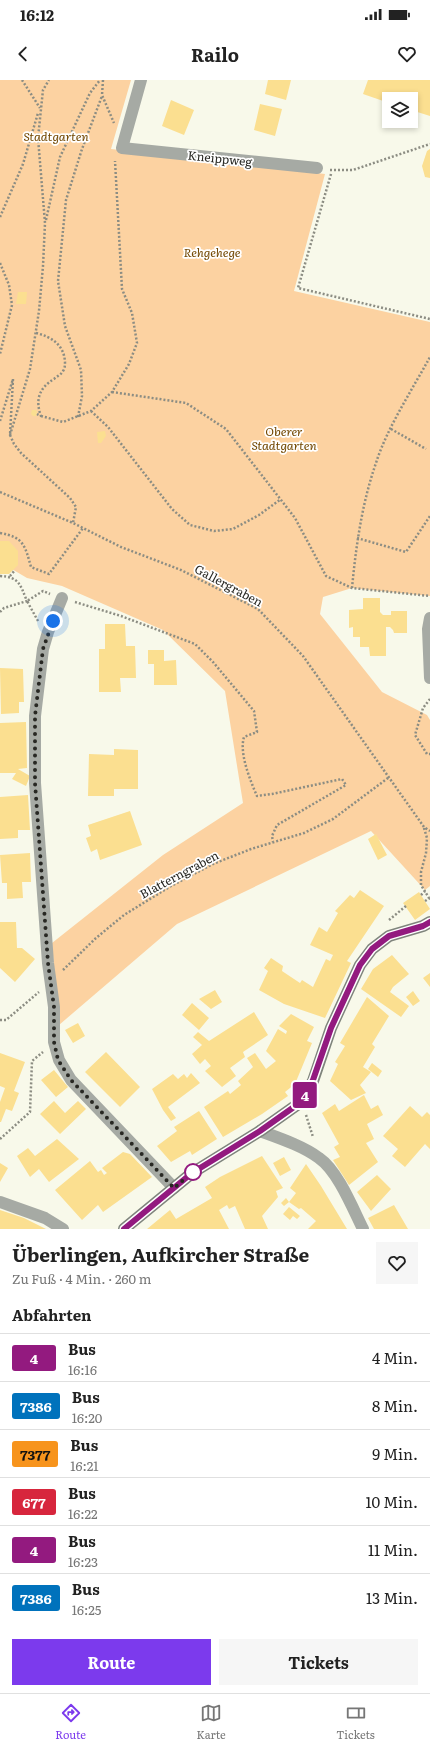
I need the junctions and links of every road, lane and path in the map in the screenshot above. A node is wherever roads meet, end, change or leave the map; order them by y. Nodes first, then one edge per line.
1 (22, 80) edge
2 (49, 80) edge
3 (100, 80) edge
4 (103, 80) edge
5 (141, 80) edge
6 (102, 95) junction
7 (40, 107) junction
8 (430, 144) edge
9 (122, 148) junction
10 (317, 168) dead end
11 (0, 217) edge
12 (45, 223) junction
13 (0, 263) edge
14 (430, 319) edge
15 (36, 333) junction
16 (2, 343) edge
17 (0, 354) edge
18 (430, 357) edge
19 (112, 392) junction
20 (91, 411) junction
21 (37, 414) dead end
22 (41, 416) junction
23 (78, 417) junction
24 (0, 421) edge
25 (391, 429) junction
26 (10, 435) junction
27 (426, 449) dead end
28 (0, 492) edge
29 (281, 499) junction
30 (430, 516) edge
31 (73, 523) junction
32 (83, 528) junction
33 (0, 533) edge
34 (357, 538) junction
35 (15, 570) dead end
36 (0, 576) edge
37 (10, 576) junction
38 (352, 588) junction
39 (430, 596) edge
40 (62, 598) junction
41 (27, 601) junction
42 (0, 612) edge
43 (430, 618) edge
44 (48, 632) junction
45 (430, 678) edge
46 (430, 699) edge
47 (430, 754) edge
48 (388, 778) junction
49 (424, 827) junction
50 (430, 831) edge
51 (274, 842) junction
52 (425, 891) junction
53 (421, 895) dead end
54 (430, 898) edge
55 (425, 901) dead end
56 (430, 922) edge
57 (58, 974) dead end
58 (41, 989) dead end
59 (0, 1020) edge
60 (54, 1042) junction
61 (301, 1102) junction
62 (260, 1131) junction
63 (0, 1139) edge
64 (320, 1158) junction
65 (174, 1188) junction
66 (0, 1202) edge
67 (63, 1229) edge
68 (124, 1229) edge
69 (363, 1229) edge

1 - 7 path
2 - 7 path
3 - 12 path
4 - 6 path
5 - 9 street
6 - 9 path
6 - 23 path
7 - 11 path
7 - 12 path
8 - 14 path
9 - 10 street, Kneippweg
9 - 19 path
12 - 15 path
13 - 16 path
15 - 22 path
15 - 26 path
16 - 17 path
18 - 25 path
19 - 20 path
19 - 29 path
20 - 23 path
20 - 29 path
21 - 22 path
22 - 23 path
24 - 26 path
25 - 27 path
25 - 34 path
26 - 31 path
28 - 31 path, Gallergraben
29 - 38 path
30 - 34 path
31 - 32 path, Gallergraben
32 - 33 path
32 - 48 path, Gallergraben
34 - 38 path
35 - 37 path
36 - 37 path
37 - 41 path
38 - 39 path
40 - 41 path
40 - 44 street
40 - 51 path
41 - 42 path
41 - 44 path
43 - 45 street
44 - 60 street
46 - 47 path
48 - 49 path, Gallergraben
48 - 51 path, Blatterngraben
49 - 50 path, Gallergraben
49 - 52 path
51 - 57 path, Blatterngraben
52 - 53 path
52 - 54 path
54 - 55 path
56 - 61 street
58 - 59 path
60 - 63 path
60 - 65 street
61 - 62 street
61 - 64 path
62 - 64 street
62 - 65 street
64 - 69 street
65 - 68 street
66 - 67 street

